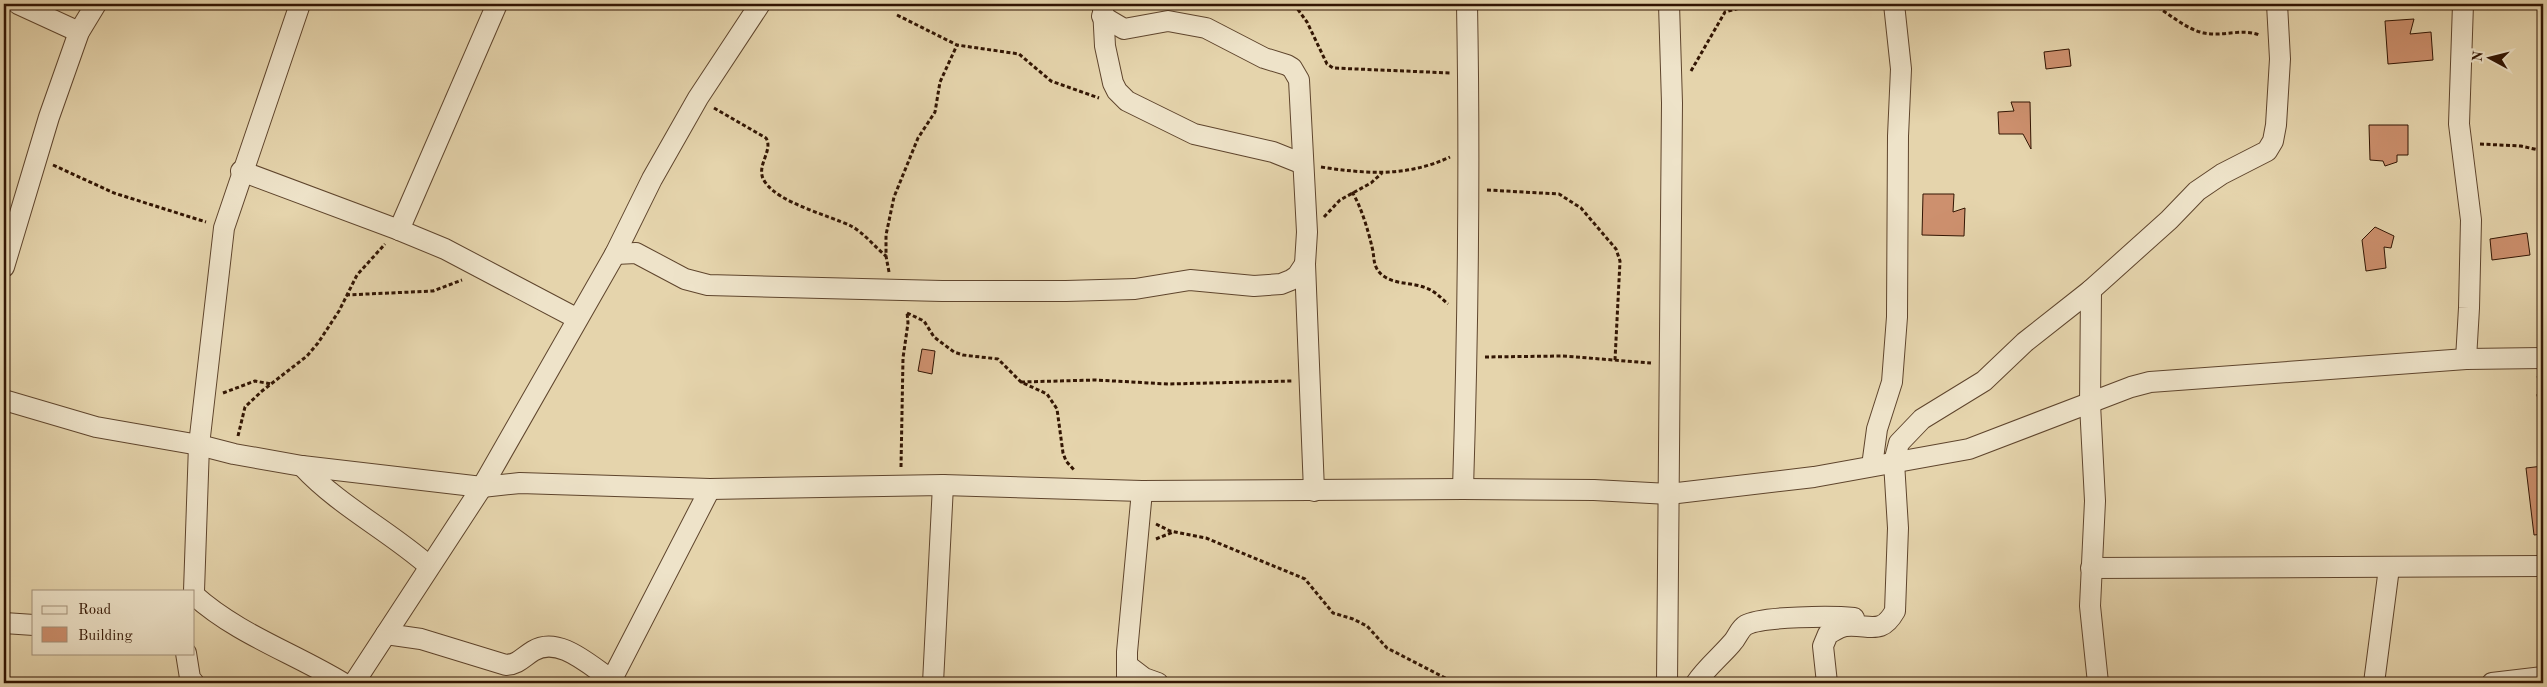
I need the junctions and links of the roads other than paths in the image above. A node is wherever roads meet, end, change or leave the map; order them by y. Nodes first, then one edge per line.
1 (18, 4) edge
2 (96, 4) edge
3 (300, 4) edge
4 (497, 4) edge
5 (760, 4) edge
6 (1467, 4) edge
7 (1669, 4) edge
8 (1894, 4) edge
9 (2278, 4) edge
10 (2463, 4) edge
11 (1103, 10) edge
12 (79, 32) junction
13 (1303, 164) junction
14 (241, 171) junction
15 (399, 230) junction
16 (615, 254) junction
17 (1305, 264) junction
18 (4, 267) edge
19 (2092, 290) junction
20 (576, 318) junction
21 (2534, 358) edge
22 (2466, 359) junction
23 (4, 400) edge
24 (2090, 404) junction
25 (199, 445) junction
26 (1894, 462) junction
27 (302, 466) junction
28 (1872, 466) junction
29 (942, 485) junction
30 (482, 487) junction
31 (710, 489) junction
32 (1463, 489) junction
33 (1314, 491) junction
34 (1670, 494) junction
35 (1141, 501) junction
36 (429, 566) junction
37 (2543, 566) edge
38 (2090, 568) junction
39 (2389, 568) junction
40 (194, 590) edge
41 (195, 594) edge
42 (4, 623) edge
43 (1888, 623) junction
44 (32, 625) edge
45 (386, 634) junction
46 (186, 654) edge
47 (1127, 674) edge
48 (2543, 677) edge
49 (611, 682) edge
50 (194, 683) edge
51 (343, 683) edge
52 (354, 683) edge
53 (934, 683) edge
54 (1158, 683) edge
55 (1667, 683) edge
56 (1696, 683) edge
57 (1827, 683) edge
58 (2098, 683) edge
59 (2374, 683) edge
60 (2492, 683) edge

1 - 12 street
2 - 12 street
3 - 14 street
4 - 15 street
5 - 16 street
6 - 32 street
7 - 34 street
8 - 28 street
9 - 19 street
10 - 22 street
11 - 13 street
11 - 13 street
12 - 18 street
13 - 17 street
14 - 15 street
14 - 25 street
15 - 20 street
16 - 17 street
16 - 20 street
17 - 33 street
19 - 24 street
19 - 26 street
20 - 30 street
21 - 22 street
22 - 24 street
23 - 25 street
24 - 26 street
24 - 38 street
25 - 27 street
25 - 40 street
26 - 28 street
26 - 43 street
27 - 30 street
27 - 36 street
28 - 34 street
29 - 31 street
29 - 35 street
29 - 53 street
30 - 31 street
30 - 36 street
31 - 49 street
32 - 33 street
32 - 34 street
33 - 35 street
34 - 55 street
35 - 47 street
36 - 45 street
37 - 39 street
38 - 39 street
38 - 58 street
39 - 59 street
41 - 51 street
42 - 44 street
43 - 56 street
43 - 57 street
45 - 49 street
45 - 52 street
46 - 50 street
47 - 54 street
48 - 60 street

